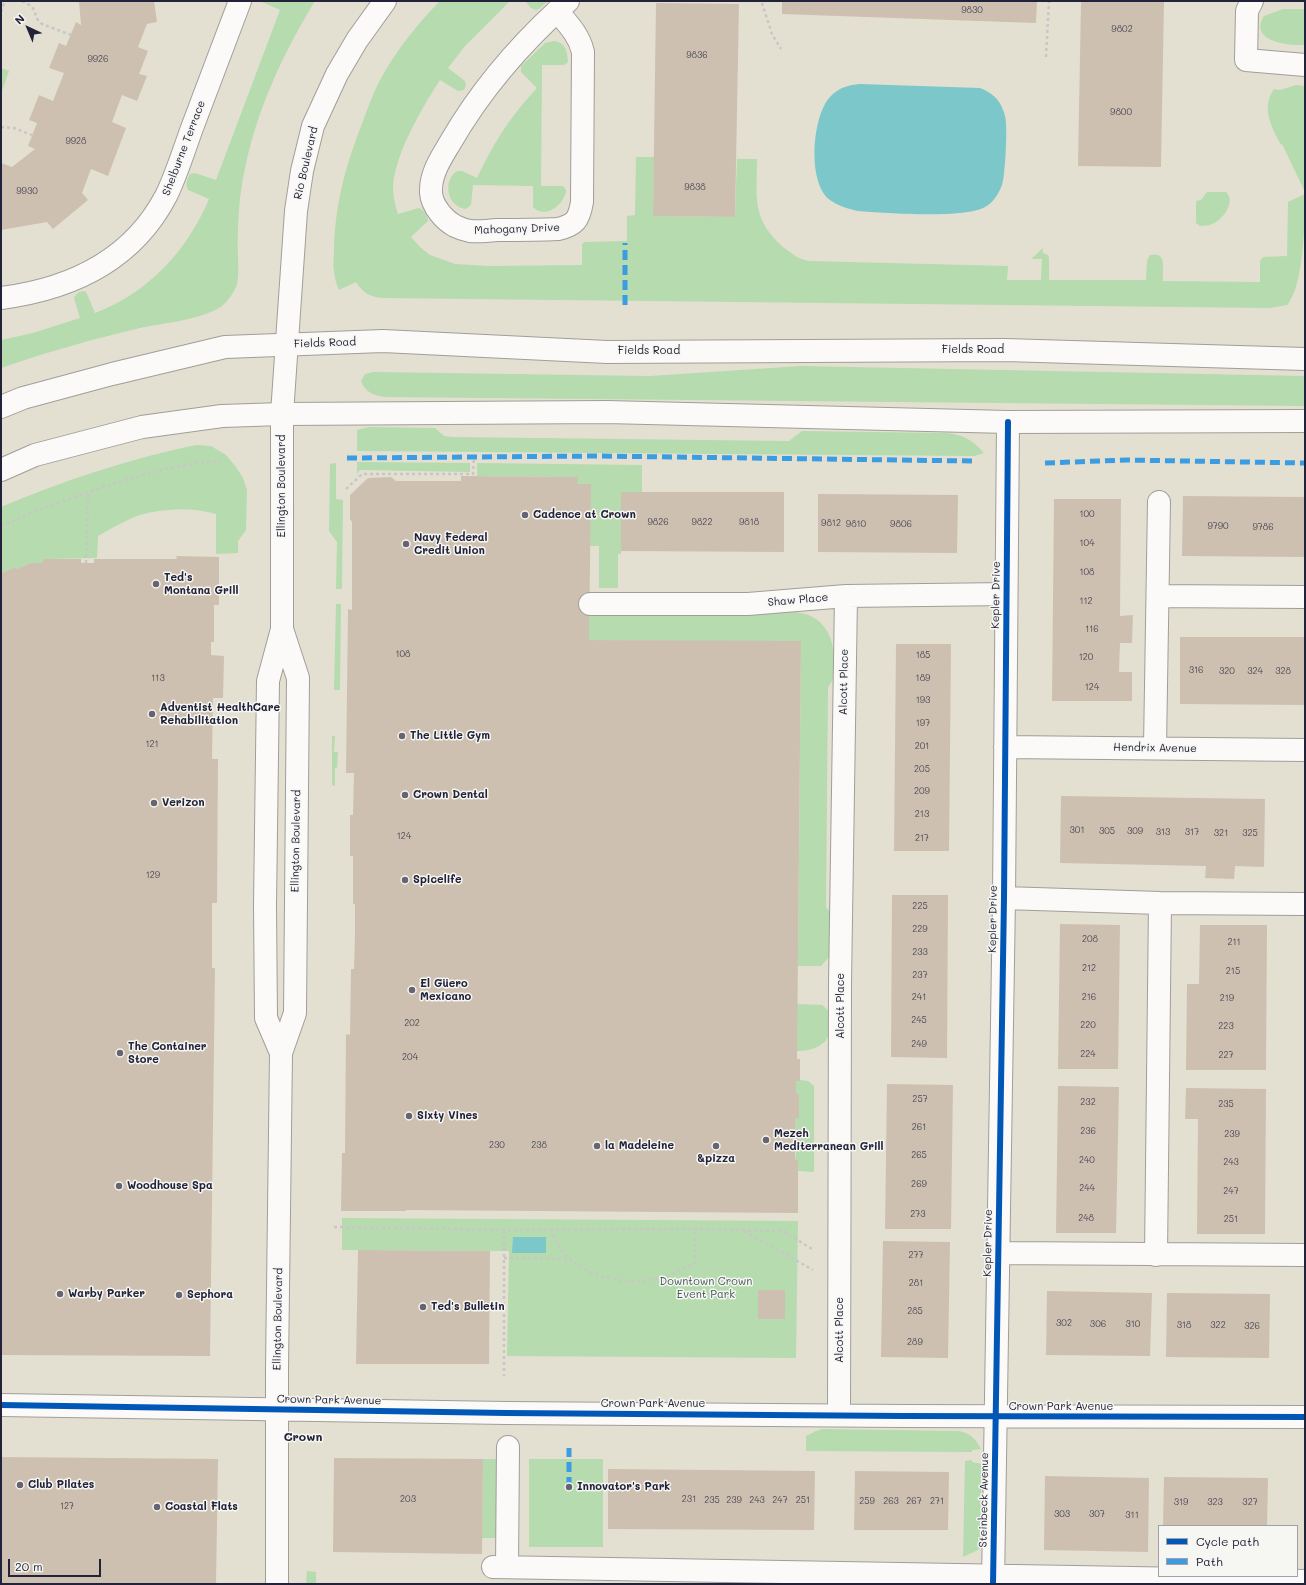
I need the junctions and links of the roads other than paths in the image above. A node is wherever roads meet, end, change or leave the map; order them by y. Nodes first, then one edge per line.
1 (240, 1) edge
2 (385, 1) edge
3 (1252, 1) edge
4 (562, 6) edge
5 (1305, 65) edge
6 (1, 298) edge
7 (287, 344) junction
8 (1305, 359) edge
9 (1, 407) edge
10 (282, 414) junction
11 (1305, 421) edge
12 (1008, 422) junction
13 (1, 470) edge
14 (1159, 502) dead end
15 (1006, 594) junction
16 (846, 596) junction
17 (1158, 596) junction
18 (1305, 597) edge
19 (590, 604) dead end
20 (282, 629) junction
21 (1005, 747) junction
22 (1155, 747) junction
23 (1305, 750) edge
24 (1004, 898) junction
25 (1160, 903) junction
26 (1305, 904) edge
27 (281, 1053) junction
28 (998, 1253) junction
29 (1156, 1254) junction
30 (1305, 1255) edge
31 (1, 1405) edge
32 (277, 1409) junction
33 (839, 1416) junction
34 (996, 1417) junction
35 (1305, 1417) edge
36 (508, 1447) dead end
37 (993, 1580) edge
38 (1166, 1582) edge
39 (1305, 1582) edge
40 (277, 1584) edge

1 - 6 street, Shelburne Terrace
2 - 7 street, Rio Boulevard
3 - 5 street
4 - 4 street, Mahogany Drive
7 - 8 street, Fields Road
7 - 9 street, Fields Road
7 - 10 street, Ellington Boulevard
10 - 12 street
10 - 13 street
10 - 20 street, Ellington Boulevard
11 - 12 street
12 - 15 street, Kepler Drive
14 - 17 street
15 - 16 street, Shaw Place
15 - 21 street, Kepler Drive
16 - 19 street, Shaw Place
16 - 33 street, Alcott Place
17 - 18 street
17 - 22 street
20 - 27 street, Ellington Boulevard
20 - 27 street, Ellington Boulevard
21 - 22 street, Hendrix Avenue
21 - 24 street, Kepler Drive
22 - 23 street, Hendrix Avenue
24 - 25 street
24 - 28 street, Kepler Drive
25 - 26 street
25 - 29 street
27 - 32 street, Ellington Boulevard
28 - 29 street
28 - 34 street, Kepler Drive
29 - 30 street
31 - 32 street, Crown Park Avenue
32 - 33 street, Crown Park Avenue
32 - 40 street, Ellington Boulevard
33 - 34 street, Crown Park Avenue
34 - 35 street, Crown Park Avenue
34 - 37 street, Steinbeck Avenue
36 - 37 street
37 - 38 street
38 - 39 street

